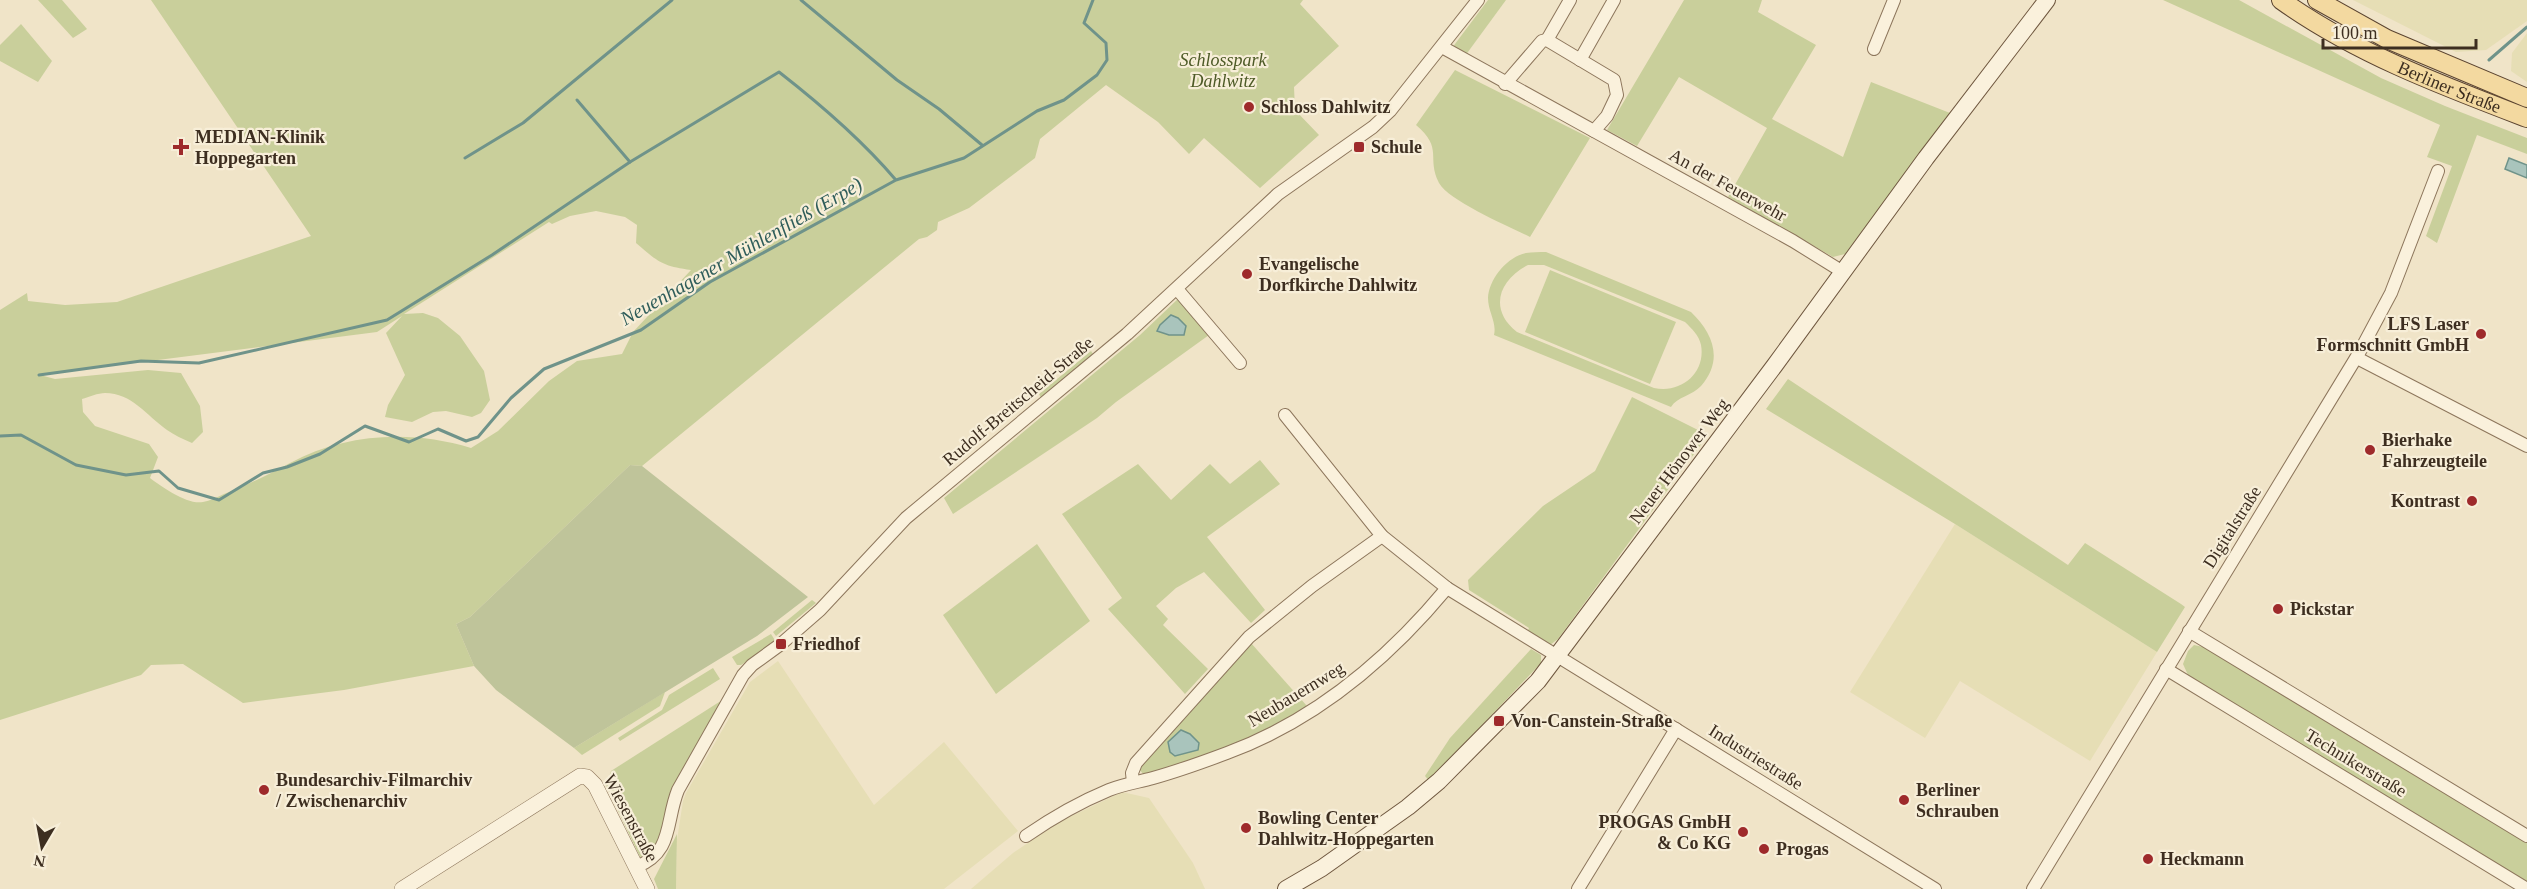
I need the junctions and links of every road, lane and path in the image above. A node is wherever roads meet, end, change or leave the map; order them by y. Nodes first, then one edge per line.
1 (1478, 0) edge
2 (1570, 0) edge
3 (1614, 0) edge
4 (1894, 0) edge
5 (2047, 0) edge
6 (2281, 0) edge
7 (2317, 0) edge
8 (1547, 40) junction
9 (1442, 47) junction
10 (1874, 49) dead end
11 (1580, 60) junction
12 (1505, 84) junction
13 (2527, 98) edge
14 (2527, 118) edge
15 (1594, 131) junction
16 (2438, 171) dead end
17 (1843, 272) junction
18 (1177, 289) junction
19 (2357, 358) junction
20 (1240, 363) dead end
21 (1285, 415) dead end
22 (2527, 446) edge
23 (1382, 536) junction
24 (1447, 588) junction
25 (2190, 631) junction
26 (1558, 655) junction
27 (2166, 669) junction
28 (1676, 729) junction
29 (1134, 782) junction
30 (1026, 836) dead end
31 (2527, 836) edge
32 (636, 867) junction
33 (402, 889) edge
34 (647, 889) edge
35 (1286, 889) edge
36 (1578, 889) edge
37 (1935, 889) edge
38 (2033, 889) edge
39 (2527, 889) edge

1 - 9 street, Rudolf-Breitscheid-Straße
2 - 8 street
3 - 11 street
4 - 10 street
5 - 17 main road, Neuer Hönower Weg
6 - 14 main road, Berliner Straße
7 - 13 main road, Berliner Straße
8 - 11 street
8 - 12 street
9 - 12 street, An der Feuerwehr
9 - 18 street, Rudolf-Breitscheid-Straße
11 - 15 street
12 - 15 street, An der Feuerwehr
15 - 17 street, An der Feuerwehr
16 - 19 street, Digitalstraße
17 - 26 main road, Neuer Hönower Weg
18 - 20 street
18 - 32 street, Rudolf-Breitscheid-Straße
19 - 22 street
19 - 25 street, Digitalstraße
21 - 23 street, Industriestraße
23 - 24 street, Industriestraße
23 - 29 street
24 - 26 street, Industriestraße
24 - 29 street, Neubauernweg
25 - 27 street, Digitalstraße
25 - 31 street, Technikerstraße
26 - 28 street, Industriestraße
26 - 35 main road, Neuer Hönower Weg
27 - 38 street, Digitalstraße
27 - 39 street, Technikerstraße
28 - 36 street
28 - 37 street, Industriestraße
29 - 30 street, Neubauernweg
32 - 33 street, Wiesenstraße
32 - 34 street, Wiesenstraße

